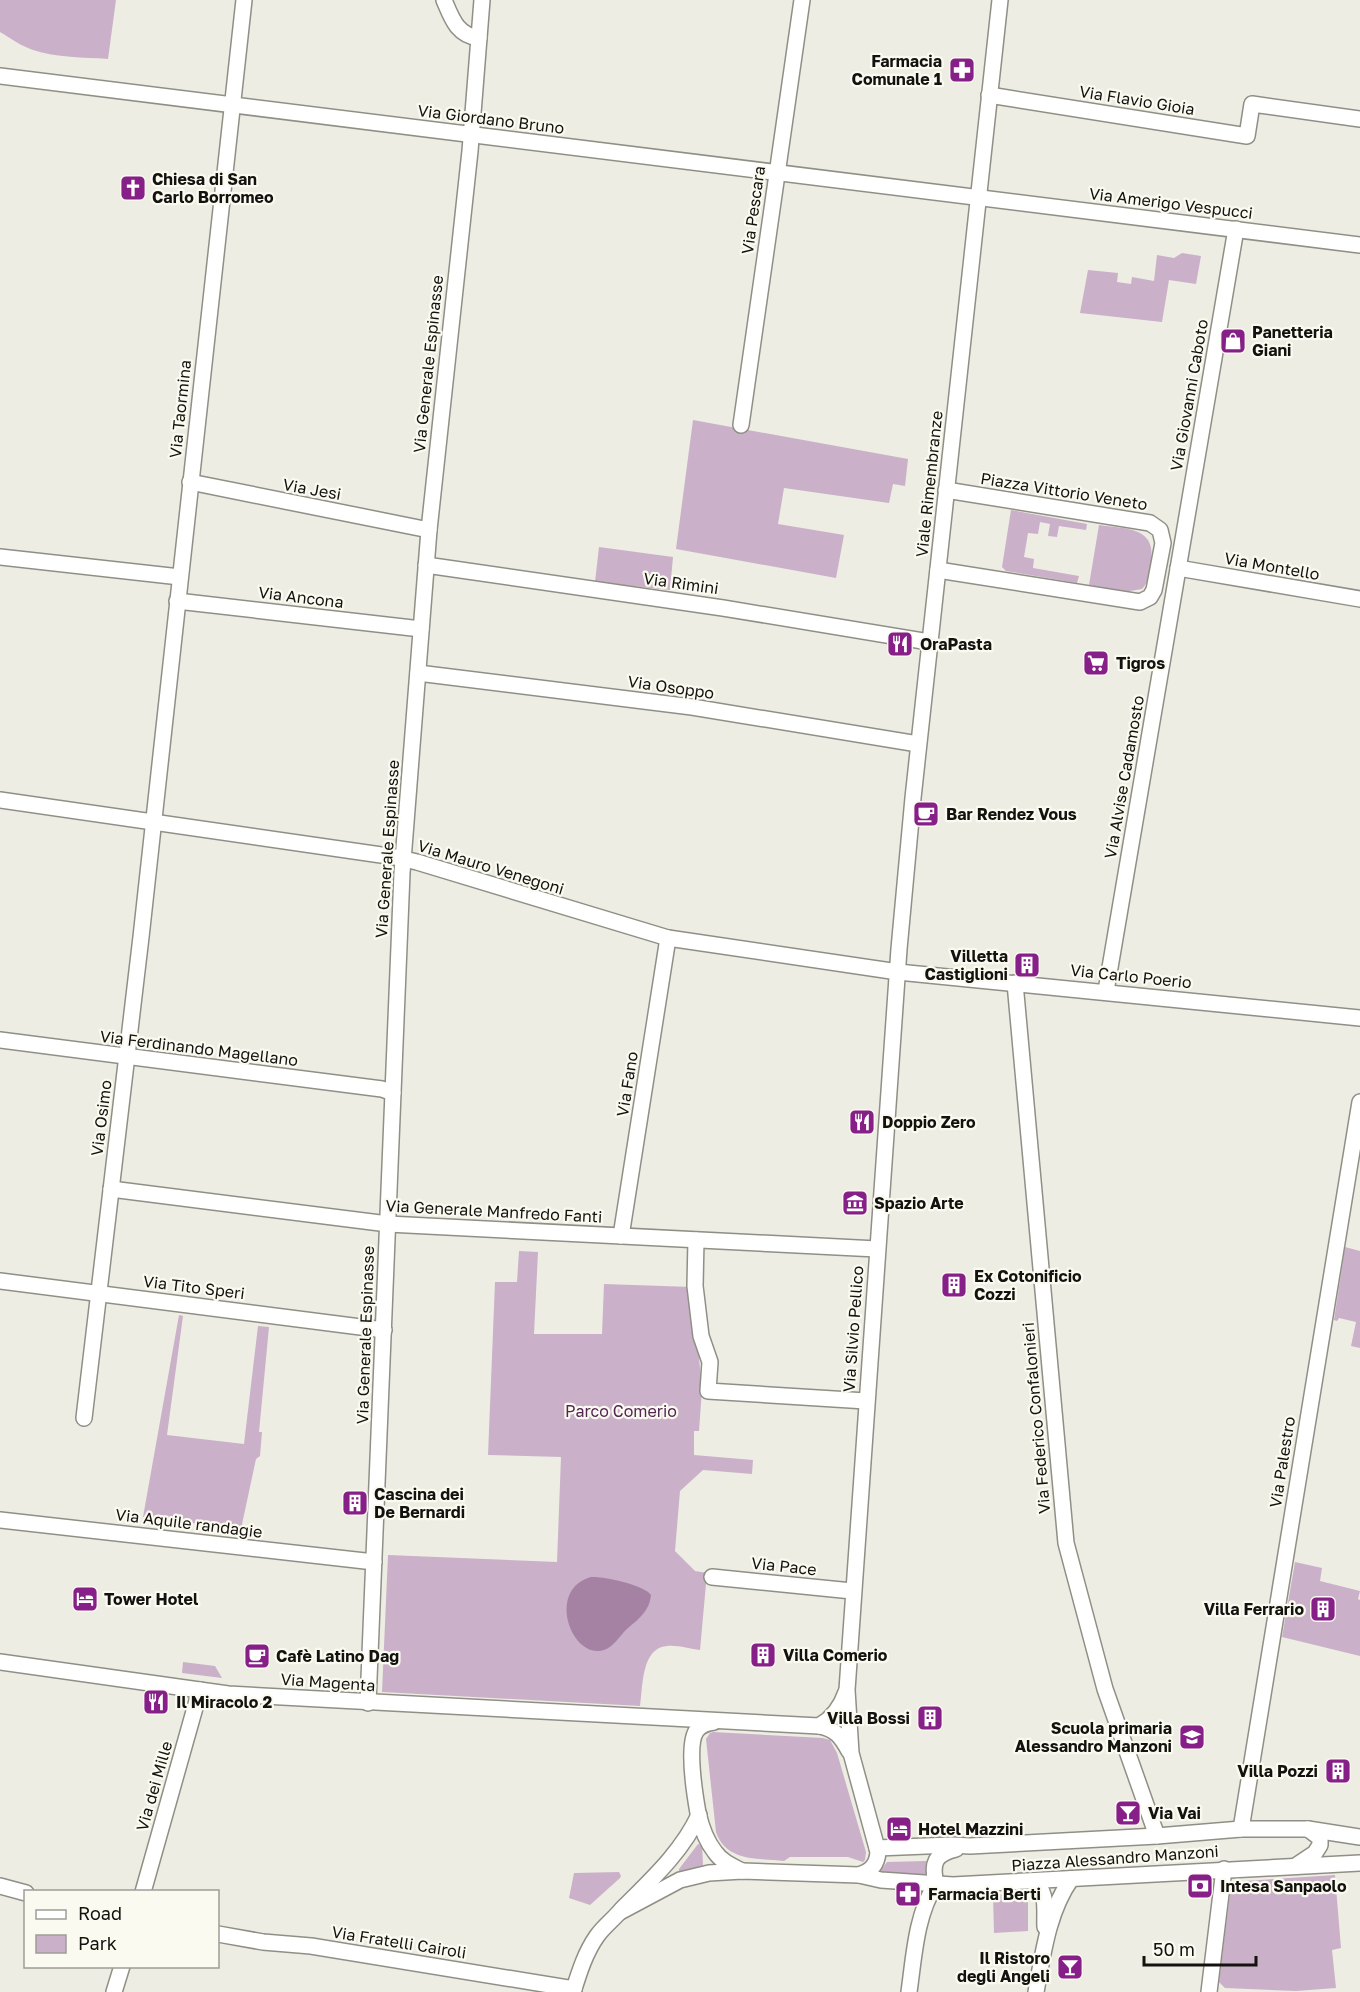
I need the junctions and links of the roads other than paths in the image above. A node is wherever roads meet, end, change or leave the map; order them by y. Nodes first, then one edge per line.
1 (244, 0) edge
2 (444, 0) edge
3 (482, 0) edge
4 (802, 0) edge
5 (1000, 0) edge
6 (479, 38) junction
7 (0, 75) edge
8 (989, 95) junction
9 (232, 104) junction
10 (1360, 119) edge
11 (471, 134) junction
12 (777, 172) junction
13 (978, 198) junction
14 (1236, 229) junction
15 (1360, 245) edge
16 (741, 425) dead end
17 (190, 482) junction
18 (946, 490) junction
19 (429, 530) junction
20 (1163, 543) junction
21 (0, 557) edge
22 (426, 565) junction
23 (1178, 568) junction
24 (938, 570) junction
25 (180, 577) junction
26 (1154, 590) junction
27 (1360, 599) edge
28 (177, 601) junction
29 (421, 629) junction
30 (930, 642) junction
31 (418, 673) junction
32 (918, 744) junction
33 (0, 800) edge
34 (153, 822) junction
35 (403, 859) junction
36 (668, 938) junction
37 (898, 972) junction
38 (1015, 983) junction
39 (1106, 992) junction
40 (1360, 1018) edge
41 (0, 1040) edge
42 (127, 1057) junction
43 (393, 1093) junction
44 (1360, 1102) edge
45 (111, 1189) junction
46 (388, 1224) junction
47 (621, 1236) junction
48 (696, 1240) junction
49 (877, 1249) junction
50 (0, 1281) edge
51 (99, 1293) junction
52 (384, 1330) junction
53 (866, 1401) junction
54 (84, 1418) dead end
55 (0, 1520) edge
56 (374, 1562) junction
57 (712, 1577) dead end
58 (852, 1591) junction
59 (0, 1662) edge
60 (200, 1690) junction
61 (847, 1690) junction
62 (368, 1703) junction
63 (655, 1717) junction
64 (717, 1721) junction
65 (819, 1726) junction
66 (691, 1748) junction
67 (851, 1753) junction
68 (699, 1815) junction
69 (1241, 1828) junction
70 (1308, 1829) junction
71 (1157, 1836) junction
72 (1360, 1837) edge
73 (970, 1846) junction
74 (877, 1848) junction
75 (1360, 1863) edge
76 (1297, 1865) junction
77 (1224, 1869) junction
78 (742, 1871) junction
79 (859, 1875) junction
80 (1071, 1879) junction
81 (1032, 1882) junction
82 (936, 1884) junction
83 (0, 1886) edge
84 (144, 1890) edge
85 (24, 1892) edge
86 (620, 1912) junction
87 (219, 1934) edge
88 (1045, 1941) junction
89 (121, 1968) edge
90 (573, 1991) edge
91 (114, 1992) edge
92 (909, 1992) edge
93 (1036, 1992) edge
94 (1209, 1992) edge

1 - 9 street, Via Taormina
2 - 6 street
3 - 6 street, Via Generale Espinasse
4 - 12 street, Via Pescara
5 - 8 street, Viale Rimembranze
6 - 11 street, Via Generale Espinasse
7 - 9 street, Via Giordano Bruno
8 - 10 street, Via Flavio Gioia
8 - 13 street, Viale Rimembranze
9 - 11 street, Via Giordano Bruno
9 - 17 street, Via Taormina
11 - 12 street, Via Giordano Bruno
11 - 19 street, Via Generale Espinasse
12 - 13 street, Via Giordano Bruno
12 - 16 street, Via Pescara
13 - 14 street, Via Amerigo Vespucci
13 - 18 street, Viale Rimembranze
14 - 15 street, Via Amerigo Vespucci
14 - 23 street, Via Giovanni Caboto
17 - 19 street, Via Jesi
17 - 25 street, Via Taormina
18 - 20 street, Piazza Vittorio Veneto
18 - 24 street, Viale Rimembranze
19 - 22 street, Via Generale Espinasse
20 - 23 street, Piazza Vittorio Veneto
20 - 26 street
21 - 25 street
22 - 29 street, Via Generale Espinasse
22 - 30 street, Via Rimini
23 - 26 street
23 - 27 street, Via Montello
23 - 39 street, Via Alvise Cadamosto
24 - 26 street
24 - 30 street, Viale Rimembranze
25 - 28 street, Via Taormina
28 - 29 street, Via Ancona
28 - 34 street, Via Taormina
29 - 31 street, Via Generale Espinasse
30 - 32 street, Viale Rimembranze
31 - 32 street, Via Osoppo
31 - 35 street, Via Generale Espinasse
32 - 37 street, Viale Rimembranze
33 - 34 street, Via Mauro Venegoni
34 - 35 street, Via Mauro Venegoni
34 - 42 street, Via Osimo
35 - 36 street, Via Mauro Venegoni
35 - 43 street, Via Generale Espinasse
36 - 37 street, Via Mauro Venegoni
36 - 47 street, Via Fano
37 - 38 street, Via Carlo Poerio
37 - 49 street, Via Silvio Pellico
38 - 39 street, Via Carlo Poerio
38 - 71 street, Via Federico Confalonieri
39 - 40 street, Via Carlo Poerio
41 - 42 street, Via Ferdinando Magellano
42 - 43 street, Via Ferdinando Magellano
42 - 45 street, Via Osimo
43 - 46 street, Via Generale Espinasse
44 - 69 street, Via Palestro
45 - 46 street, Via Generale Manfredo Fanti
45 - 51 street, Via Osimo
46 - 47 street, Via Generale Manfredo Fanti
46 - 52 street, Via Generale Espinasse
47 - 48 street, Via Generale Manfredo Fanti
48 - 49 street, Via Generale Manfredo Fanti
48 - 53 street
49 - 53 street, Via Silvio Pellico
50 - 51 street, Via Tito Speri
51 - 52 street, Via Tito Speri
51 - 54 street, Via Osimo
52 - 56 street, Via Generale Espinasse
53 - 58 street, Via Silvio Pellico
55 - 56 street, Via Aquile randagie
56 - 62 street, Via Generale Espinasse
57 - 58 street, Via Pace
58 - 61 street, Via Silvio Pellico
59 - 60 street, Via Magenta
60 - 62 street, Via Magenta
60 - 84 street, Via dei Mille
61 - 65 street, Via Silvio Pellico
61 - 67 street, Via Silvio Pellico
62 - 63 street, Via Magenta
63 - 64 street, Via Magenta
63 - 66 street, Via Magenta
64 - 65 street, Via Magenta
64 - 66 street
65 - 67 street, Via Magenta
66 - 68 street
67 - 74 street, Via Silvio Pellico
68 - 78 street
68 - 86 street
69 - 70 street, Piazza Alessandro Manzoni
69 - 71 street, Piazza Alessandro Manzoni
70 - 72 street, Piazza Alessandro Manzoni
70 - 76 street
71 - 73 street, Piazza Alessandro Manzoni
73 - 74 street, Piazza Alessandro Manzoni
73 - 82 street, Piazza Alessandro Manzoni
74 - 79 street
75 - 76 street, Piazza Alessandro Manzoni
76 - 77 street, Piazza Alessandro Manzoni
77 - 80 street, Piazza Alessandro Manzoni
77 - 94 street
78 - 79 street
78 - 86 street
79 - 82 street, Piazza Alessandro Manzoni
80 - 81 street, Piazza Alessandro Manzoni
80 - 88 street
81 - 82 street, Piazza Alessandro Manzoni
81 - 88 street
82 - 92 street
83 - 85 street
86 - 90 street
87 - 90 street, Via Fratelli Cairoli
88 - 93 street
89 - 91 street

